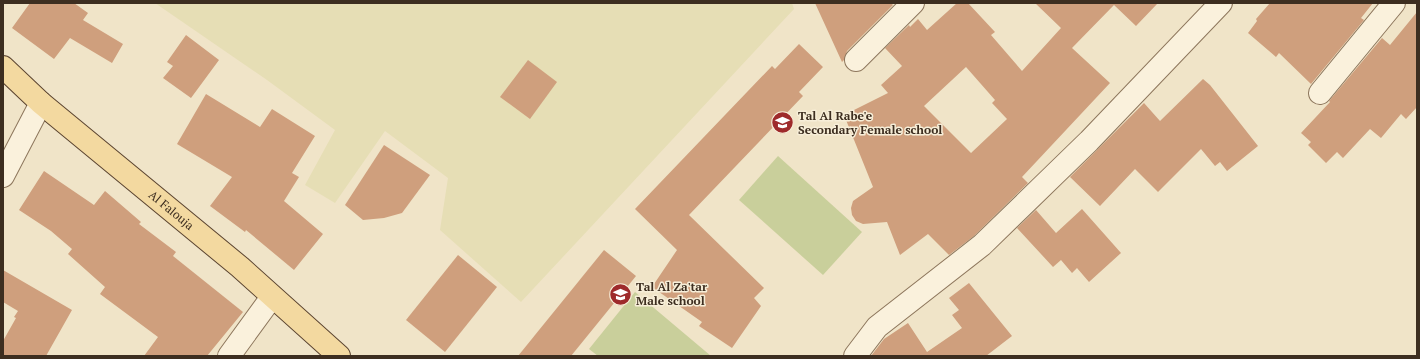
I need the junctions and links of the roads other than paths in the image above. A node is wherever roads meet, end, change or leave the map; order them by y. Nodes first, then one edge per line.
1 (912, 3) edge
2 (1221, 3) edge
3 (1394, 3) edge
4 (856, 60) dead end
5 (3, 67) edge
6 (1320, 93) dead end
7 (41, 103) junction
8 (3, 176) edge
9 (272, 296) junction
10 (229, 356) edge
11 (339, 356) edge
12 (855, 356) edge

1 - 4 street
2 - 12 street
3 - 6 street
5 - 7 main road, Al Falouja
7 - 8 street
7 - 9 main road, Al Falouja
9 - 10 street
9 - 11 main road, Al Falouja

